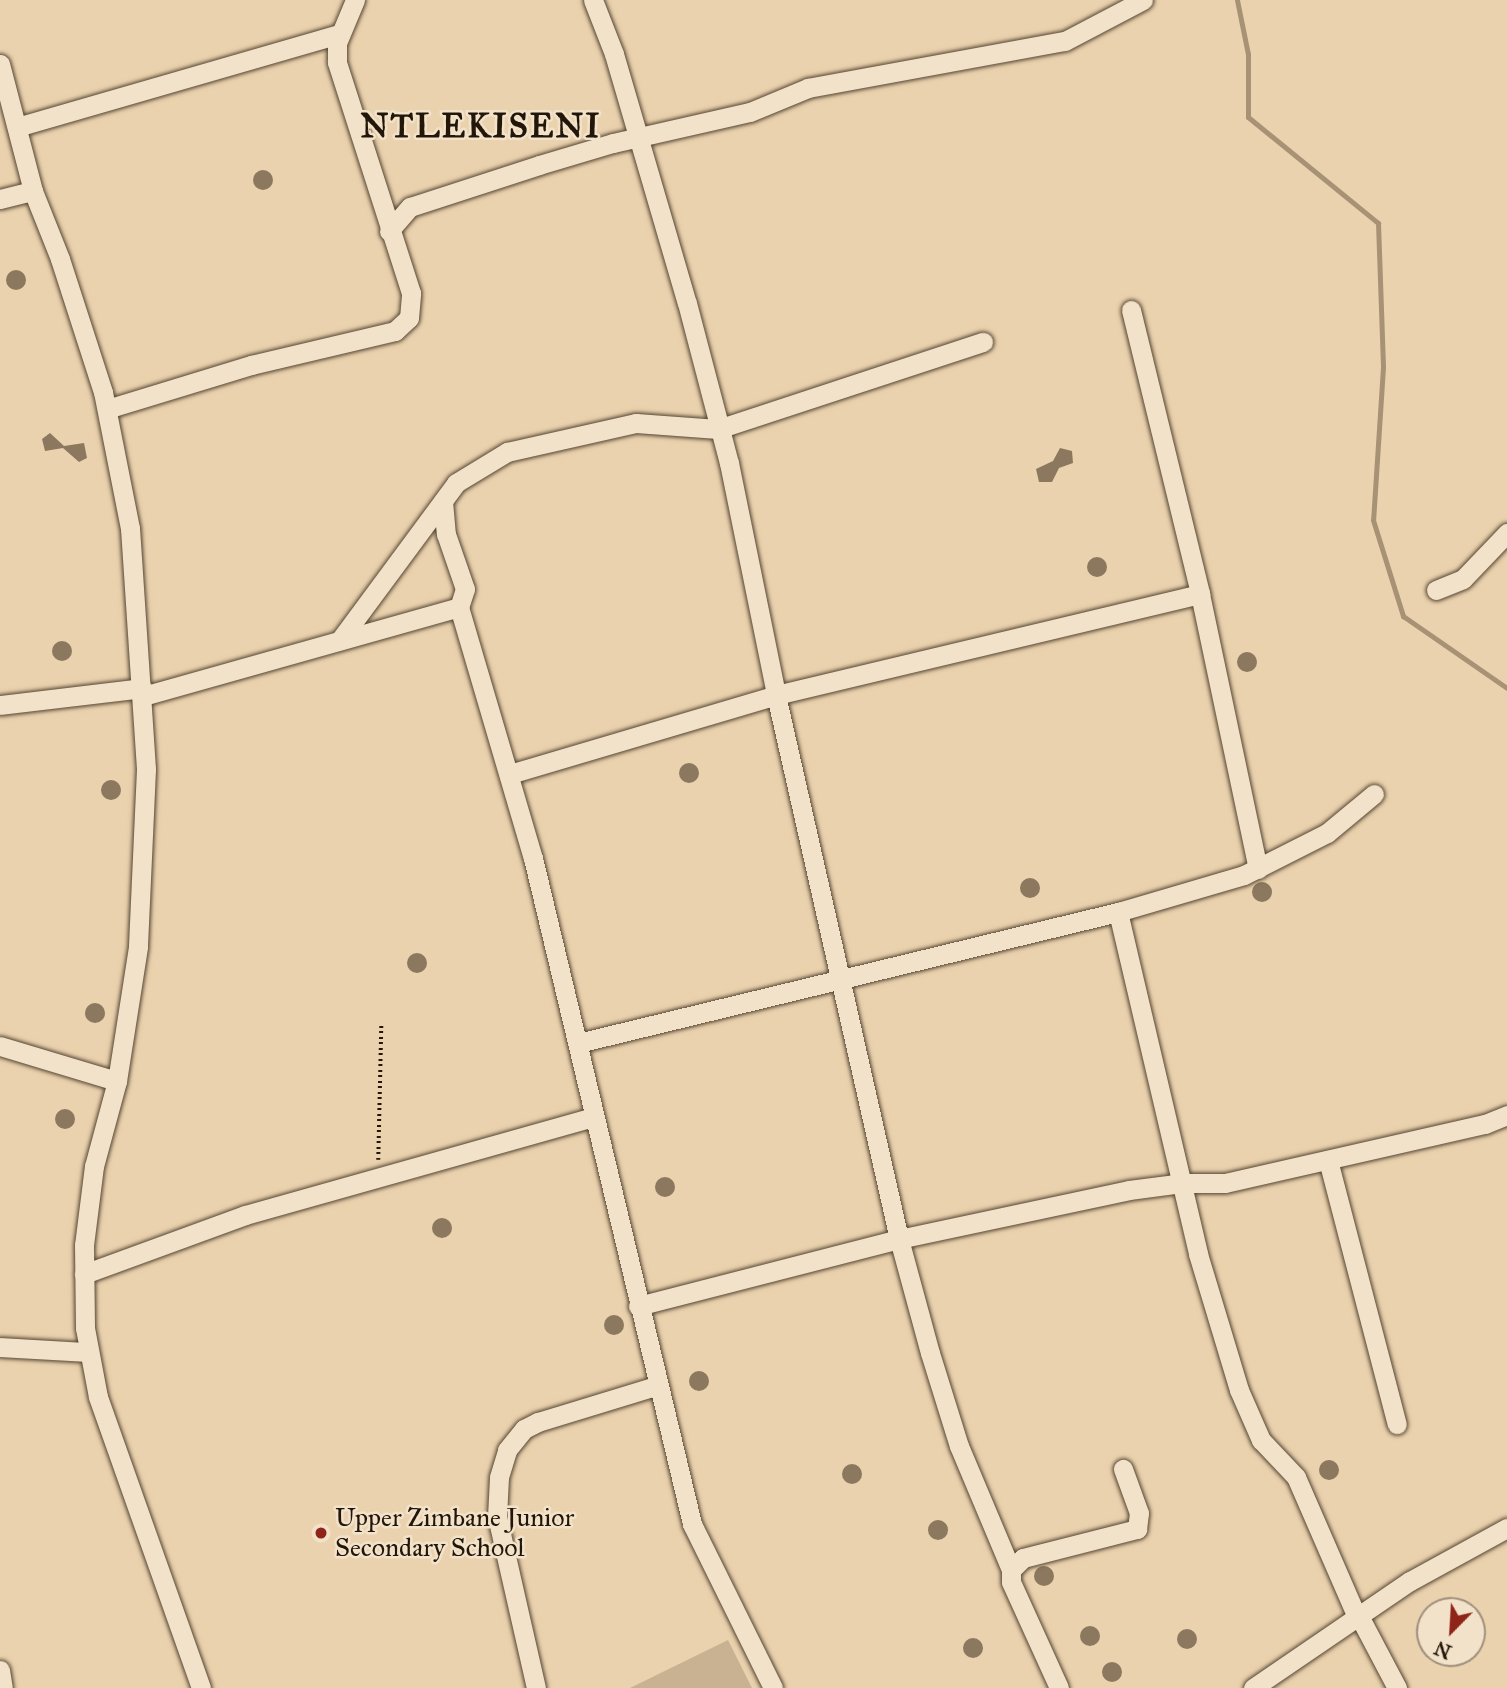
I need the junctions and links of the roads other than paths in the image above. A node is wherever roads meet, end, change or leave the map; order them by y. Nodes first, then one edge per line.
1 (355, 0) edge
2 (593, 0) edge
3 (1143, 0) edge
4 (340, 34) junction
5 (0, 64) edge
6 (17, 127) junction
7 (637, 138) junction
8 (33, 191) junction
9 (2, 201) edge
10 (389, 231) junction
11 (1131, 310) dead end
12 (983, 342) dead end
13 (107, 409) junction
14 (718, 429) junction
15 (443, 501) junction
16 (1507, 533) edge
17 (1436, 590) dead end
18 (1200, 594) junction
19 (459, 607) junction
20 (340, 640) junction
21 (143, 692) junction
22 (776, 695) junction
23 (0, 705) edge
24 (510, 774) junction
25 (1374, 794) dead end
26 (1258, 869) junction
27 (1118, 912) junction
28 (842, 976) junction
29 (578, 1043) junction
30 (0, 1046) edge
31 (117, 1081) junction
32 (1507, 1115) edge
33 (593, 1117) junction
34 (1328, 1160) junction
35 (1182, 1183) junction
36 (899, 1239) junction
37 (84, 1274) junction
38 (638, 1306) junction
39 (0, 1347) edge
40 (88, 1352) junction
41 (656, 1386) junction
42 (1397, 1424) dead end
43 (1123, 1469) dead end
44 (1507, 1528) edge
45 (1011, 1570) junction
46 (1357, 1614) junction
47 (0, 1670) edge
48 (3, 1688) edge
49 (201, 1688) edge
50 (536, 1688) edge
51 (773, 1688) edge
52 (1059, 1688) edge
53 (1253, 1688) edge
54 (1397, 1688) edge

1 - 4 street
2 - 7 street
3 - 7 street
4 - 6 street
4 - 10 street
5 - 6 street
6 - 8 street
7 - 10 street
7 - 14 street
8 - 9 street
8 - 13 street
10 - 13 street
11 - 18 street
12 - 14 street
13 - 21 street
14 - 15 street
14 - 22 street
15 - 19 street
15 - 20 street
16 - 17 street
18 - 22 street
18 - 26 street
19 - 20 street
19 - 24 street
20 - 21 street
21 - 23 street
21 - 31 street
22 - 24 street
22 - 28 street
24 - 29 street
25 - 26 street
26 - 27 street
27 - 28 street
27 - 35 street
28 - 29 street
28 - 36 street
29 - 33 street
30 - 31 street
31 - 37 street
32 - 34 street
33 - 37 street
33 - 38 street
34 - 35 street
34 - 42 street
35 - 36 street
35 - 46 street
36 - 38 street
36 - 45 street
37 - 40 street
38 - 41 street
39 - 40 street
40 - 49 street
41 - 50 street
41 - 51 street
43 - 45 street
44 - 46 street
45 - 52 street
46 - 53 street
46 - 54 street
47 - 48 street

